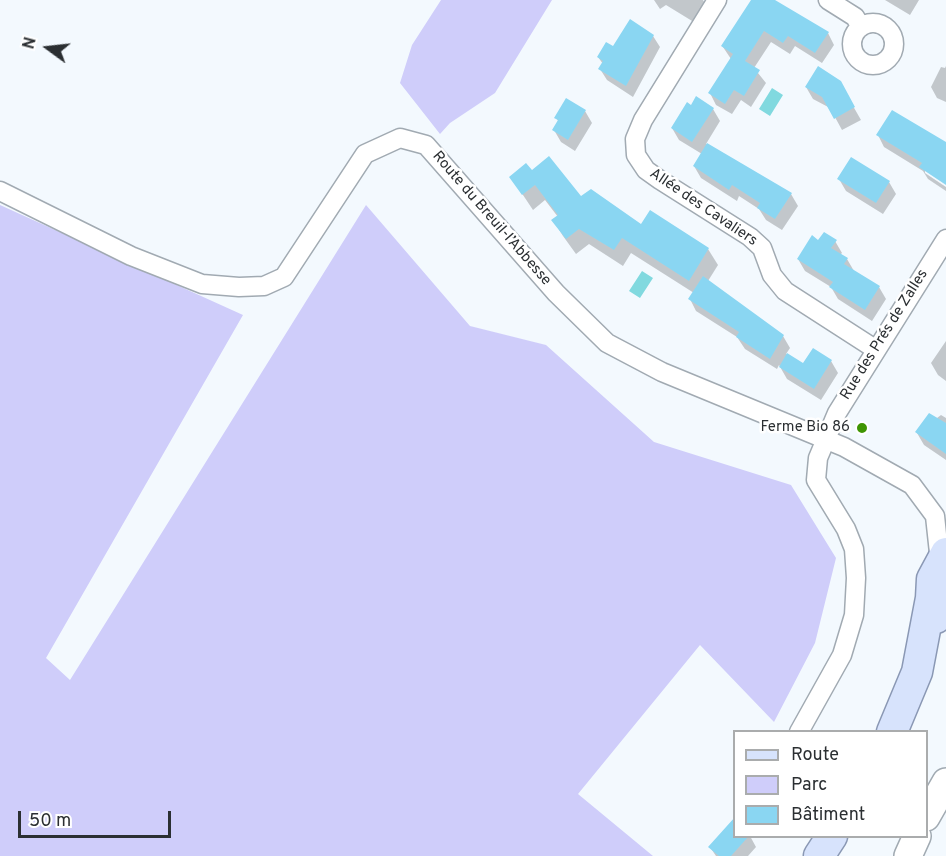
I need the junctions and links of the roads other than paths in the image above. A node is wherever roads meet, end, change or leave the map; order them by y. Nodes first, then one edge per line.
1 (717, 0) edge
2 (828, 0) edge
3 (861, 27) dead end
4 (0, 191) edge
5 (946, 239) edge
6 (875, 349) junction
7 (825, 440) junction
8 (941, 518) edge
9 (943, 557) edge
10 (931, 598) junction
11 (946, 633) edge
12 (800, 730) edge
13 (893, 730) edge
14 (946, 782) edge
15 (928, 815) edge
16 (831, 838) edge
17 (917, 838) edge
18 (819, 856) edge
19 (908, 856) edge

1 - 6 street, Allée des Cavaliers
2 - 3 street
4 - 7 street, Route du Breuil-l’Abbesse
5 - 6 street, Rue des Prés de Zalles
6 - 7 street, Rue des Prés de Zalles
7 - 8 street, Route du Breuil-l’Abbesse
7 - 12 street, Rue des Prés de Zalles
8 - 9 street, Route du Breuil-l’Abbesse
9 - 10 main road
10 - 11 main road
10 - 13 main road
14 - 15 main road
16 - 18 main road
17 - 19 main road

